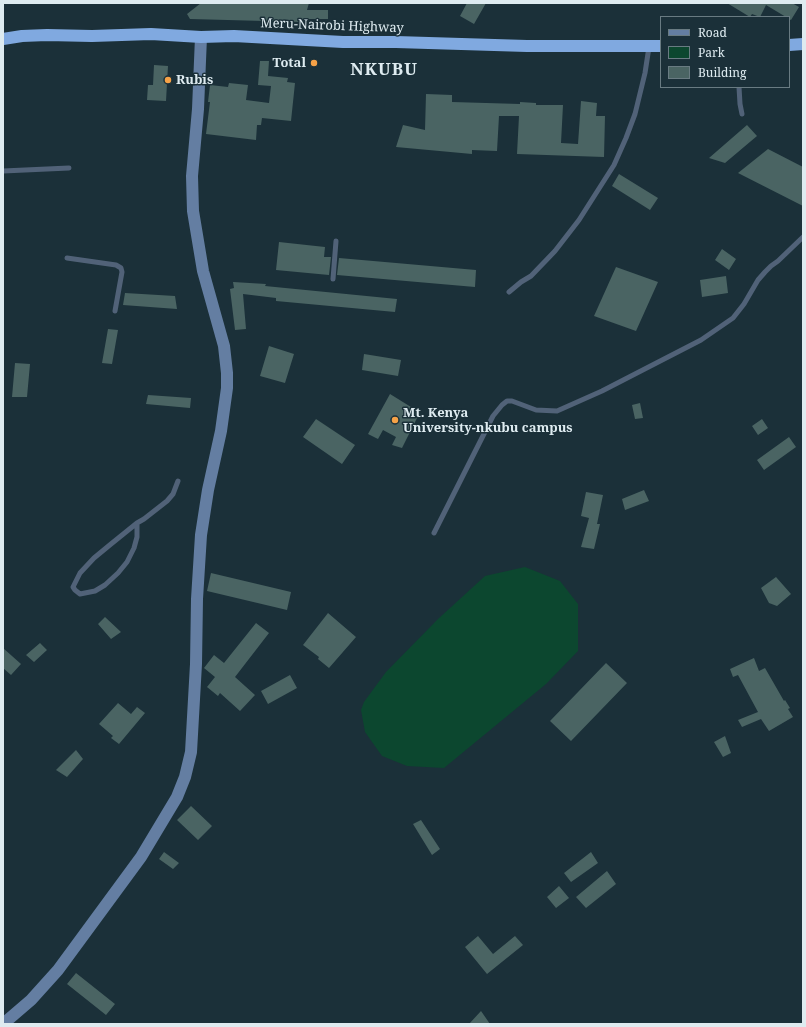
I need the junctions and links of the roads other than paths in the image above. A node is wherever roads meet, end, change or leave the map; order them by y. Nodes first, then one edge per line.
1 (201, 37) junction
2 (3, 39) edge
3 (790, 44) edge
4 (803, 44) edge
5 (655, 46) edge
6 (739, 88) edge
7 (742, 114) dead end
8 (69, 168) dead end
9 (3, 171) edge
10 (803, 237) edge
11 (336, 241) dead end
12 (66, 258) dead end
13 (333, 278) dead end
14 (509, 292) dead end
15 (115, 311) dead end
16 (178, 481) dead end
17 (137, 523) junction
18 (434, 533) dead end
19 (3, 1024) edge

1 - 2 highway, Meru-Nairobi Highway
1 - 5 highway, Meru-Nairobi Highway
1 - 19 street
3 - 4 highway
5 - 14 lane
6 - 7 lane
8 - 9 lane
10 - 18 lane
11 - 13 lane
12 - 15 lane
16 - 17 lane
17 - 17 lane

